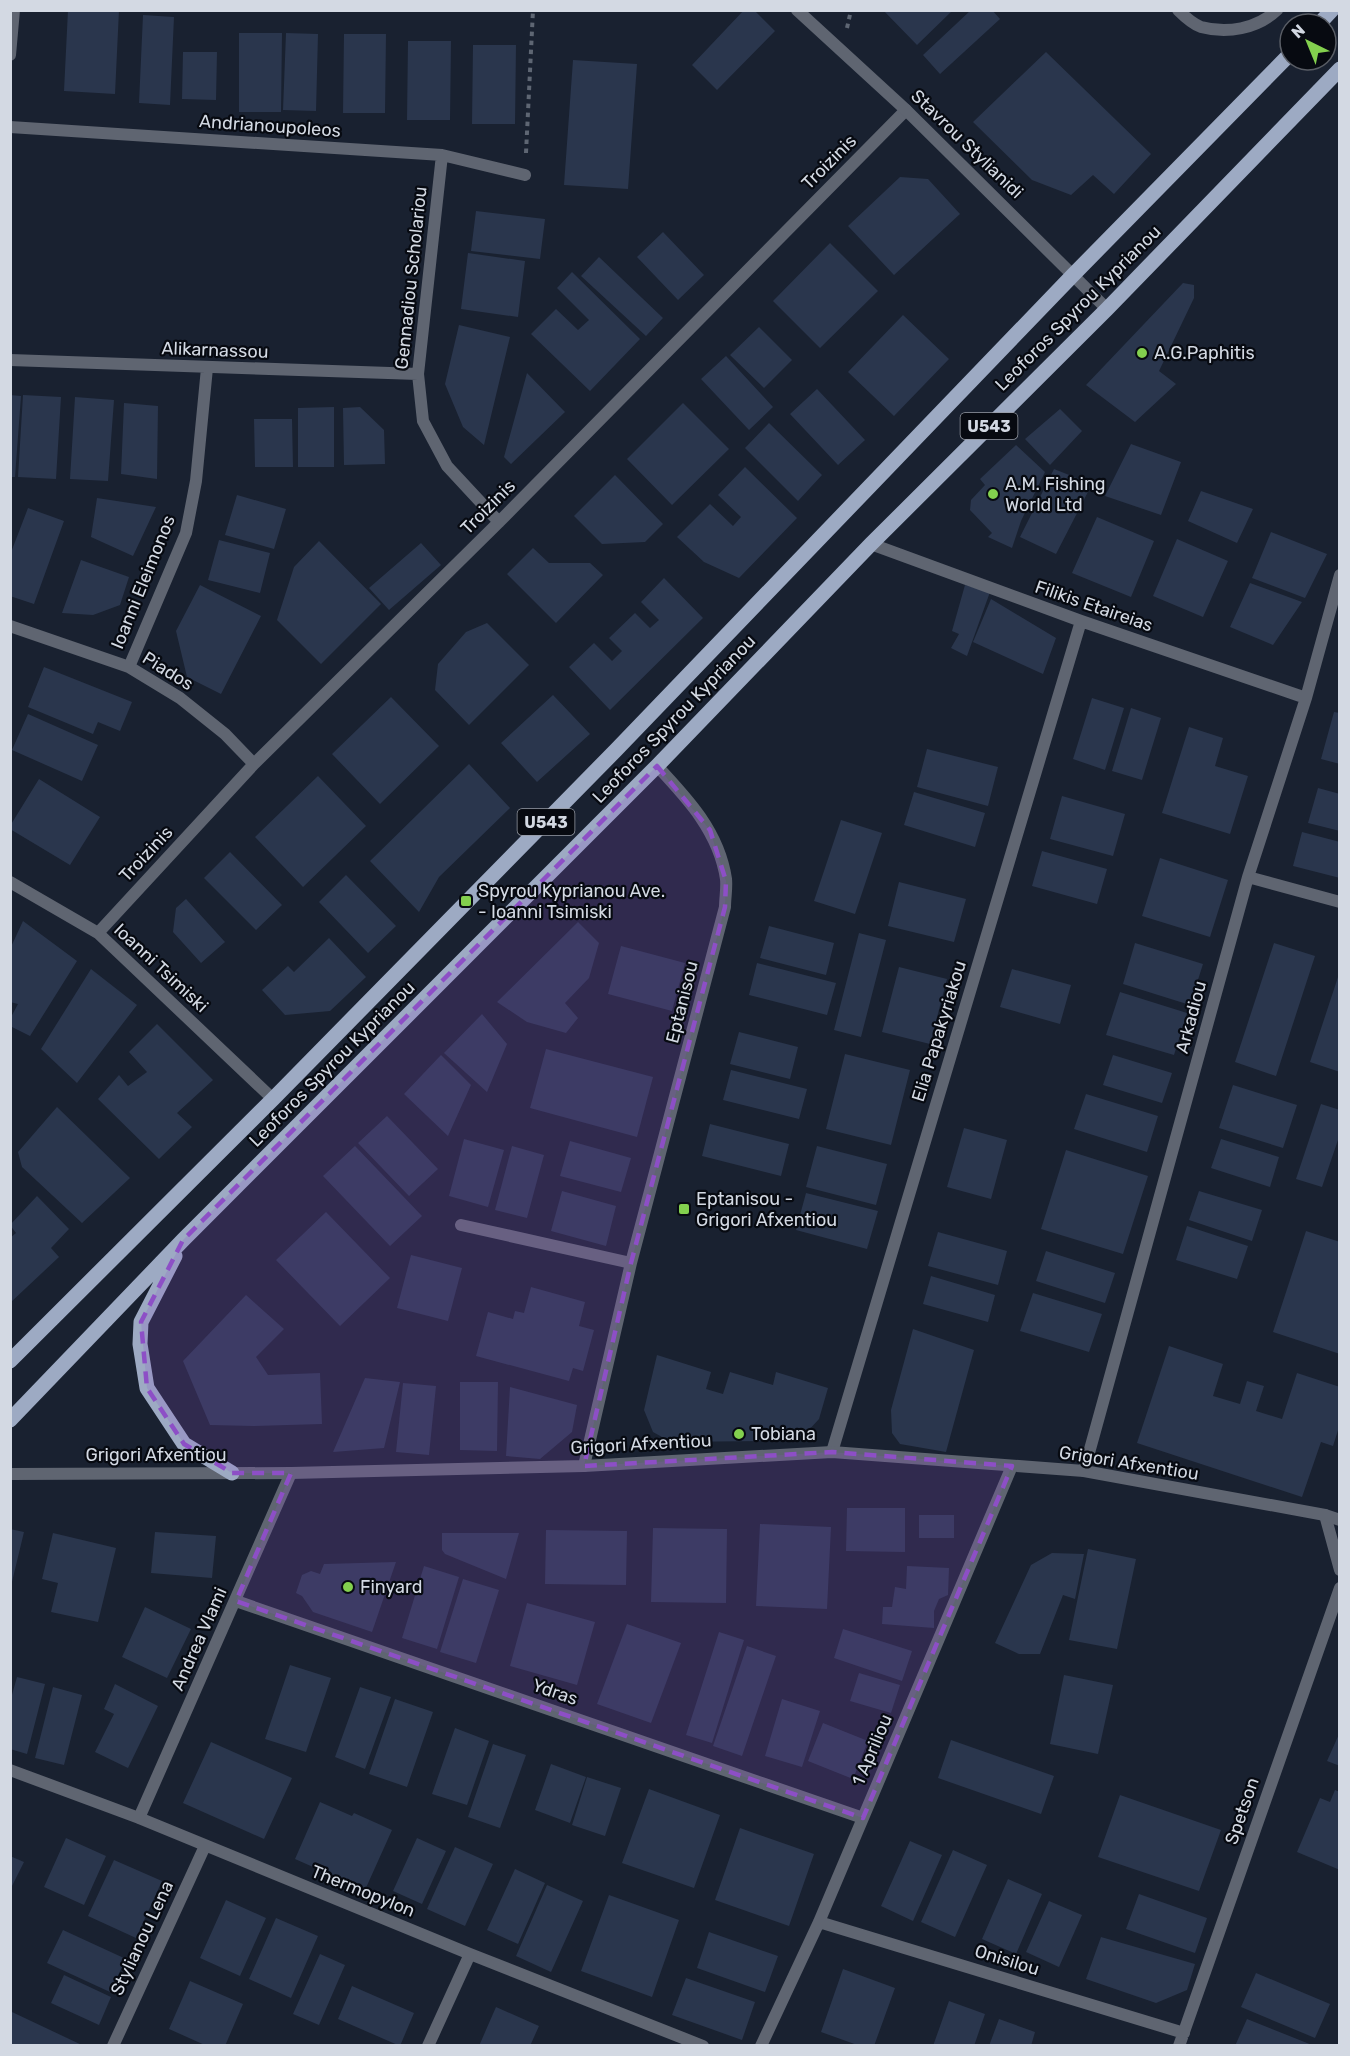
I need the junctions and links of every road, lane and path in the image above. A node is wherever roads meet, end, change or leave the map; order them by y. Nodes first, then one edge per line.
1 (14, 10) edge
2 (534, 10) edge
3 (796, 10) edge
4 (1178, 10) edge
5 (1277, 10) edge
6 (10, 55) edge
7 (1278, 66) edge
8 (1340, 69) edge
9 (906, 110) junction
10 (10, 127) edge
11 (442, 155) junction
12 (525, 175) joint
13 (1073, 275) junction
14 (1107, 309) junction
15 (10, 360) edge
16 (207, 368) junction
17 (418, 374) junction
18 (499, 522) junction
19 (871, 544) junction
20 (1340, 575) edge
21 (1081, 621) junction
22 (10, 626) edge
23 (129, 667) junction
24 (1305, 699) junction
25 (254, 764) junction
26 (657, 766) junction
27 (1248, 877) junction
28 (10, 882) edge
29 (1340, 902) edge
30 (98, 933) junction
31 (273, 1099) junction
32 (461, 1225) dead end
33 (183, 1240) junction
34 (631, 1263) junction
35 (10, 1361) edge
36 (10, 1420) edge
37 (832, 1452) junction
38 (585, 1466) junction
39 (1012, 1466) junction
40 (1084, 1471) junction
41 (232, 1473) junction
42 (291, 1473) junction
43 (10, 1474) edge
44 (1325, 1515) junction
45 (1340, 1520) edge
46 (1340, 1570) edge
47 (1340, 1587) edge
48 (236, 1601) junction
49 (10, 1770) edge
50 (139, 1818) junction
51 (863, 1818) junction
52 (205, 1846) junction
53 (819, 1922) junction
54 (470, 1954) junction
55 (1184, 2033) junction
56 (113, 2046) edge
57 (428, 2046) edge
58 (703, 2046) edge
59 (761, 2046) edge
60 (1179, 2046) edge

1 - 6 street
2 - 12 path
3 - 9 street, Stavrou Stylianidi
4 - 5 street
7 - 13 main road, Leoforos Spyrou Kyprianou / U543
8 - 14 main road, Leoforos Spyrou Kyprianou / U543
9 - 13 street, Stavrou Stylianidi
9 - 18 street, Troizinis
10 - 11 street, Andrianoupoleos
11 - 12 street, Andrianoupoleos
11 - 17 street, Gennadiou Scholariou
13 - 14 street, Stavrou Stylianidi
13 - 31 main road, Leoforos Spyrou Kyprianou / U543
14 - 19 main road, Leoforos Spyrou Kyprianou / U543
15 - 16 street, Alikarnassou
16 - 17 street, Alikarnassou
16 - 23 street, Ioanni Eleimonos
17 - 18 street, Gennadiou Scholariou
18 - 25 street, Troizinis
19 - 21 street, Filikis Etaireias
19 - 26 main road, Leoforos Spyrou Kyprianou / U543
20 - 24 street, Arkadiou
21 - 24 street, Filikis Etaireias
21 - 37 street, Elia Papakyriakou
22 - 23 street, Piados
23 - 25 street, Piados
24 - 27 street, Arkadiou
25 - 30 street, Troizinis
26 - 33 main road, Leoforos Spyrou Kyprianou / U543
26 - 34 street, Eptanisou
27 - 29 street
27 - 40 street, Arkadiou
28 - 30 street, Ioanni Tsimiski
30 - 31 street, Ioanni Tsimiski
31 - 35 main road, Leoforos Spyrou Kyprianou / U543
32 - 34 street
33 - 36 main road, Leoforos Spyrou Kyprianou / U543
33 - 41 main road
34 - 38 street, Eptanisou
37 - 38 street, Grigori Afxentiou
37 - 39 street, Grigori Afxentiou
38 - 42 street, Grigori Afxentiou
39 - 40 street, Grigori Afxentiou
39 - 51 street, 1 Apriliou
40 - 44 street, Grigori Afxentiou
41 - 42 street, Grigori Afxentiou
41 - 43 street, Grigori Afxentiou
42 - 48 street, Andrea Vlami
44 - 45 street, Grigori Afxentiou
44 - 46 street
47 - 55 street, Spetson
48 - 50 street, Andrea Vlami
48 - 51 street, Ydras
49 - 50 street, Thermopylon
50 - 52 street, Thermopylon
51 - 53 street, 1 Apriliou
52 - 54 street, Thermopylon
52 - 56 street, Stylianou Lena
53 - 55 street, Onisilou
53 - 59 street, 1 Apriliou
54 - 57 street
54 - 58 street, Thermopylon
55 - 60 street, Spetson

